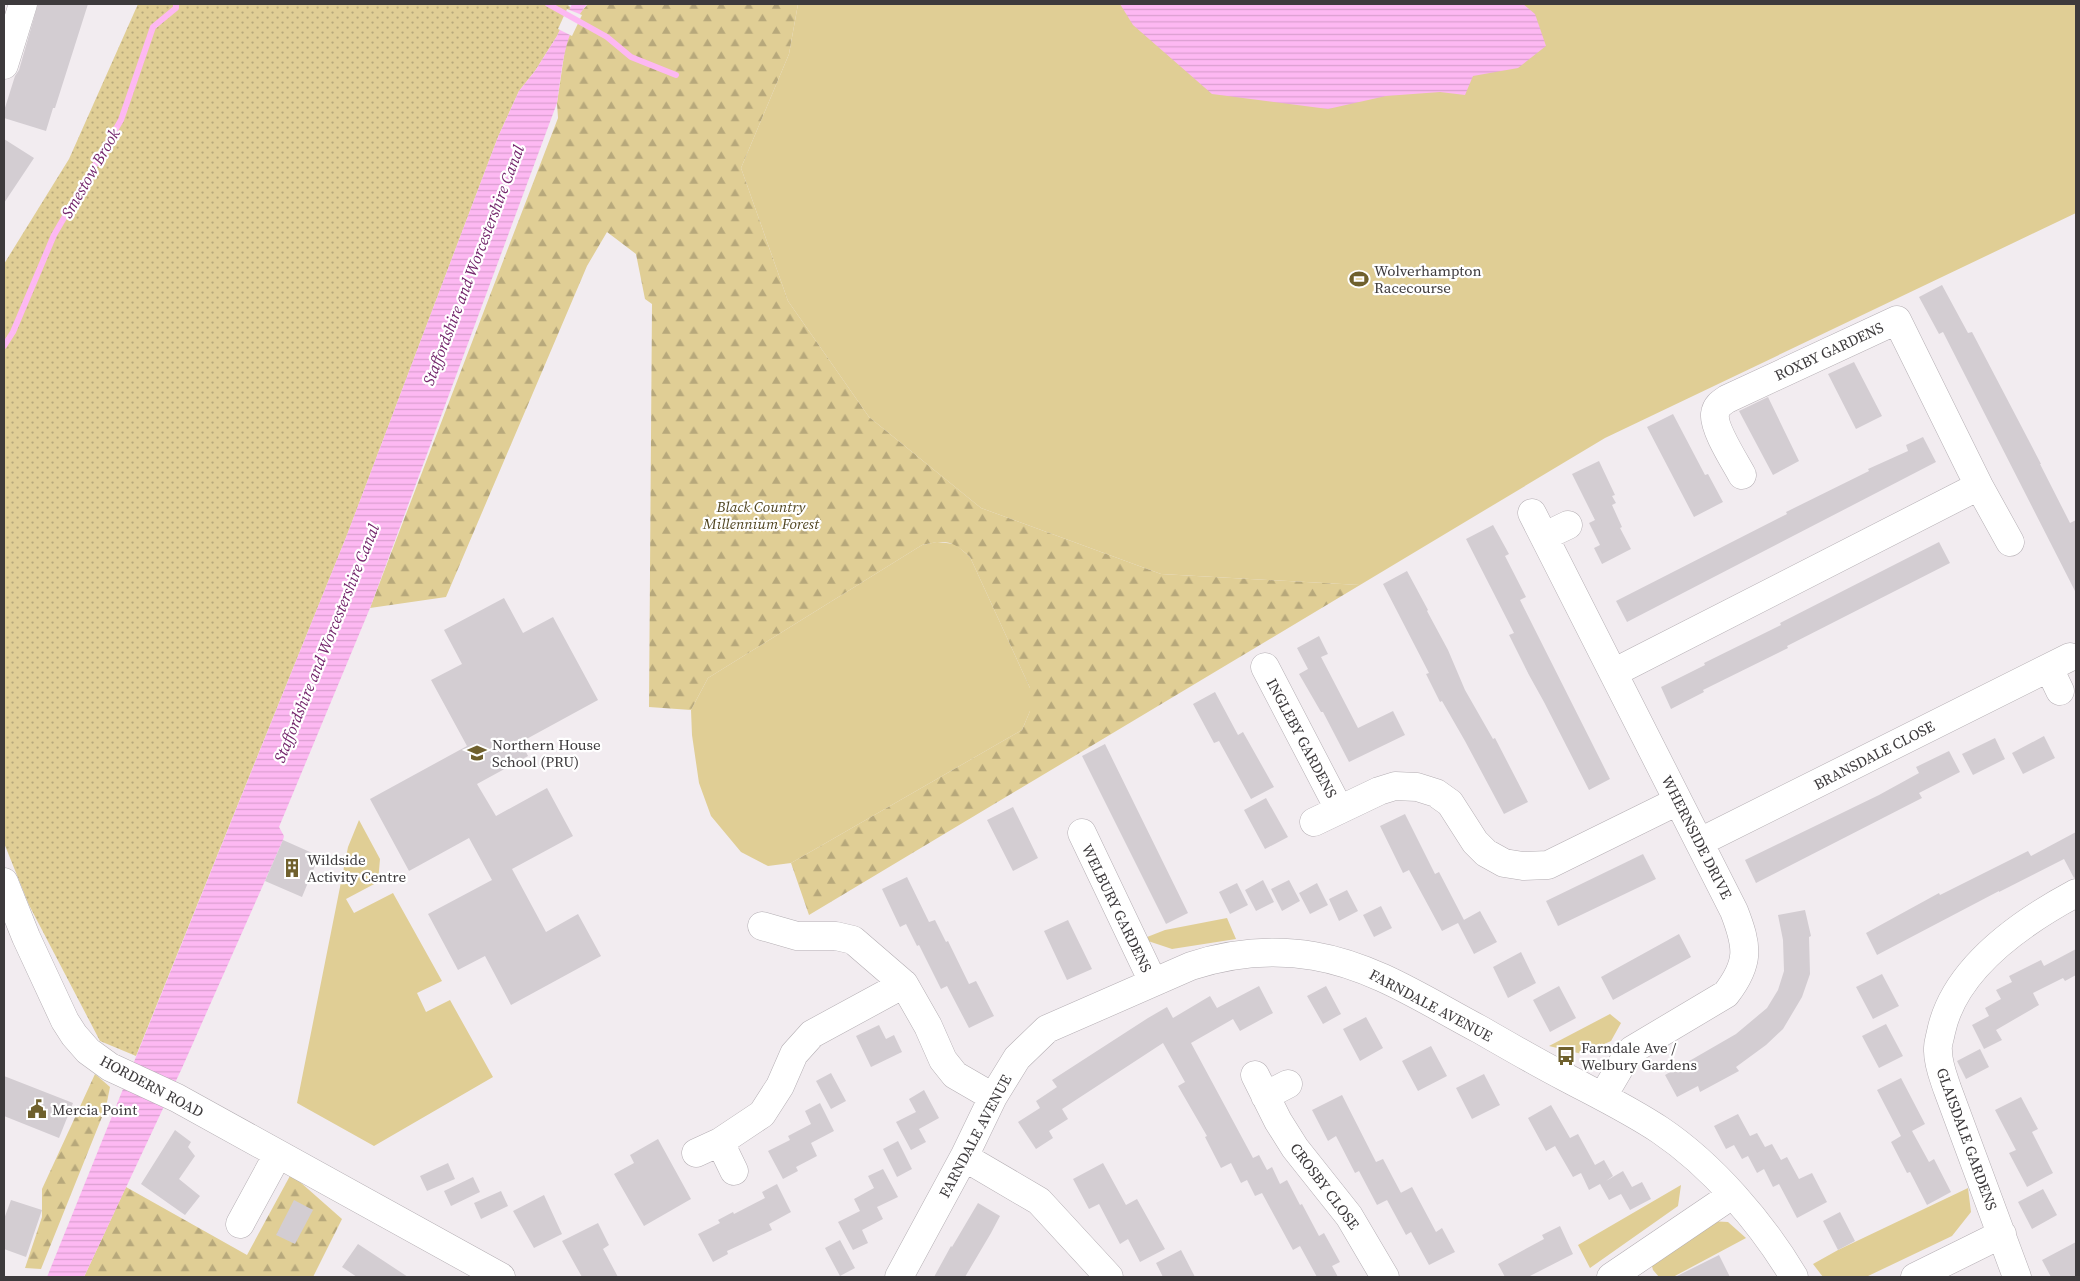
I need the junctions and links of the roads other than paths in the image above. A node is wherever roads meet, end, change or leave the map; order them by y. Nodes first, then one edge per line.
1 (23, 4) edge
2 (4, 65) edge
3 (1742, 475) dead end
4 (1979, 486) junction
5 (1568, 524) dead end
6 (2010, 542) dead end
7 (1265, 667) dead end
8 (2060, 672) dead end
9 (1613, 673) junction
10 (1678, 801) junction
11 (1339, 810) junction
12 (1314, 822) dead end
13 (1082, 833) dead end
14 (1700, 842) junction
15 (4, 882) edge
16 (2076, 893) edge
17 (762, 926) dead end
18 (1153, 982) junction
19 (904, 984) junction
20 (1269, 1085) dead end
21 (993, 1096) junction
22 (1603, 1096) junction
23 (720, 1142) junction
24 (696, 1153) dead end
25 (278, 1154) junction
26 (964, 1157) junction
27 (734, 1171) dead end
28 (1732, 1195) junction
29 (240, 1224) dead end
30 (2002, 1234) junction
31 (1640, 1269) edge
32 (501, 1277) edge
33 (898, 1277) edge
34 (1109, 1277) edge
35 (1385, 1277) edge
36 (1611, 1277) edge
37 (1794, 1277) edge
38 (1914, 1277) edge
39 (2017, 1277) edge

1 - 2 street
3 - 4 street, ROXBY GARDENS
4 - 6 street, ROXBY GARDENS
4 - 9 street
5 - 9 street, WHERNSIDE DRIVE
7 - 11 street, INGLEBY GARDENS
8 - 14 street, BRANSDALE CLOSE
9 - 10 street, WHERNSIDE DRIVE
10 - 11 street, INGLEBY GARDENS
10 - 14 street, WHERNSIDE DRIVE
11 - 12 street, INGLEBY GARDENS
13 - 18 street, WELBURY GARDENS
14 - 22 street, WHERNSIDE DRIVE
15 - 25 street, HORDERN ROAD
16 - 30 street, GLAISDALE GARDENS
17 - 19 street
18 - 21 street, FARNDALE AVENUE
18 - 22 street, FARNDALE AVENUE
19 - 21 street
19 - 23 street
20 - 35 street, CROSBY CLOSE
21 - 26 street, FARNDALE AVENUE
22 - 28 street, FARNDALE AVENUE
23 - 24 street
23 - 27 street
25 - 29 street
25 - 32 street, HORDERN ROAD
26 - 33 street, FARNDALE AVENUE
26 - 34 street
28 - 31 street
28 - 37 street, FARNDALE AVENUE
30 - 38 street
30 - 39 street, GLAISDALE GARDENS
31 - 36 street

